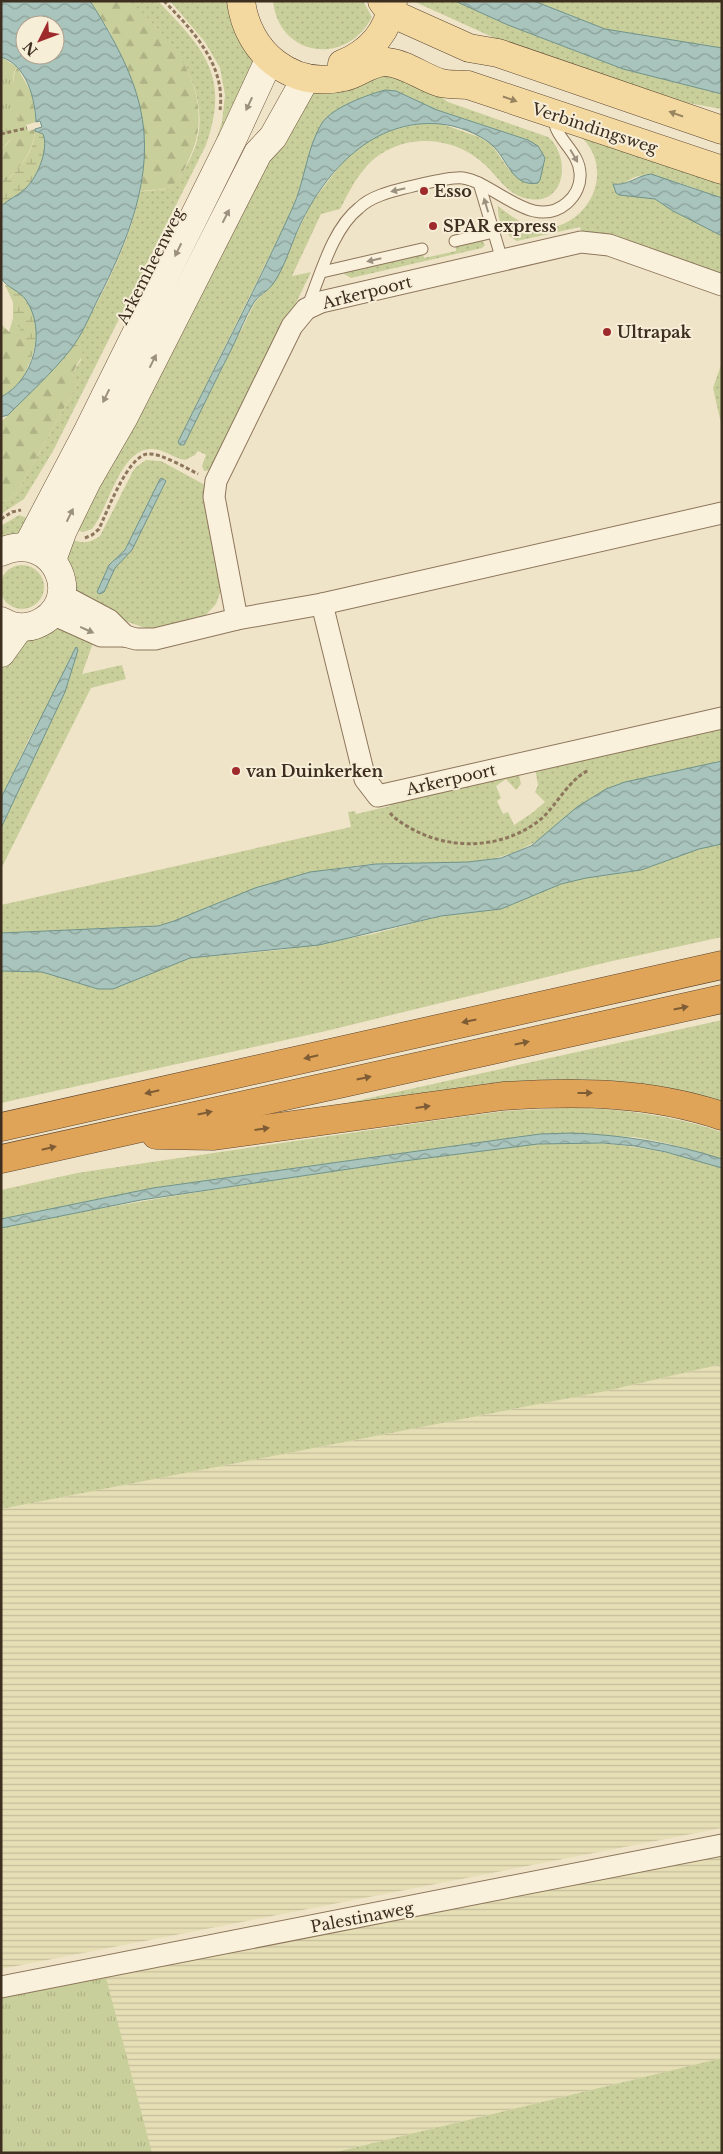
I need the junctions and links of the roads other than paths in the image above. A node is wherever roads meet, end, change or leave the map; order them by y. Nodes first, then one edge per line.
1 (241, 1) edge
2 (257, 1) edge
3 (390, 4) edge
4 (379, 52) junction
5 (269, 60) junction
6 (300, 71) junction
7 (552, 114) junction
8 (722, 130) edge
9 (722, 170) edge
10 (479, 183) junction
11 (494, 232) junction
12 (454, 241) dead end
13 (422, 249) dead end
14 (502, 260) junction
15 (322, 272) junction
16 (722, 285) edge
17 (306, 309) junction
18 (722, 513) edge
19 (43, 520) junction
20 (14, 549) edge
21 (52, 560) junction
22 (322, 604) junction
23 (57, 605) junction
24 (237, 619) junction
25 (10, 624) edge
26 (1, 653) edge
27 (722, 718) edge
28 (722, 965) edge
29 (722, 999) edge
30 (722, 1116) edge
31 (1, 1127) edge
32 (106, 1135) junction
33 (1, 1159) edge
34 (722, 1845) edge
35 (1, 1988) edge

1 - 5 main road
2 - 6 main road
3 - 4 main road
8 -> 3 main road
4 - 6 main road
4 -> 7 main road, Verbindingsweg
5 - 6 main road
5 -> 19 main road, Arkemheenweg
19 -> 6 main road, Arkemheenweg
7 - 9 main road, Verbindingsweg
7 -> 10 lane
11 -> 10 lane
10 -> 15 lane
11 - 12 lane
11 - 14 lane
13 -> 15 lane
14 - 16 street, Arkerpoort
14 - 17 street, Arkerpoort
15 - 17 lane
17 - 24 street, Arkerpoort
18 - 22 street
19 - 20 main road, Arkemheenweg
19 - 21 main road, Arkemheenweg
20 - 21 main road
21 - 23 main road
22 - 24 street
22 - 27 street, Arkerpoort
23 - 24 street
23 - 25 main road
25 - 26 main road
28 -> 31 highway
32 -> 29 highway
32 -> 30 highway
33 -> 32 highway
34 - 35 street, Palestinaweg

